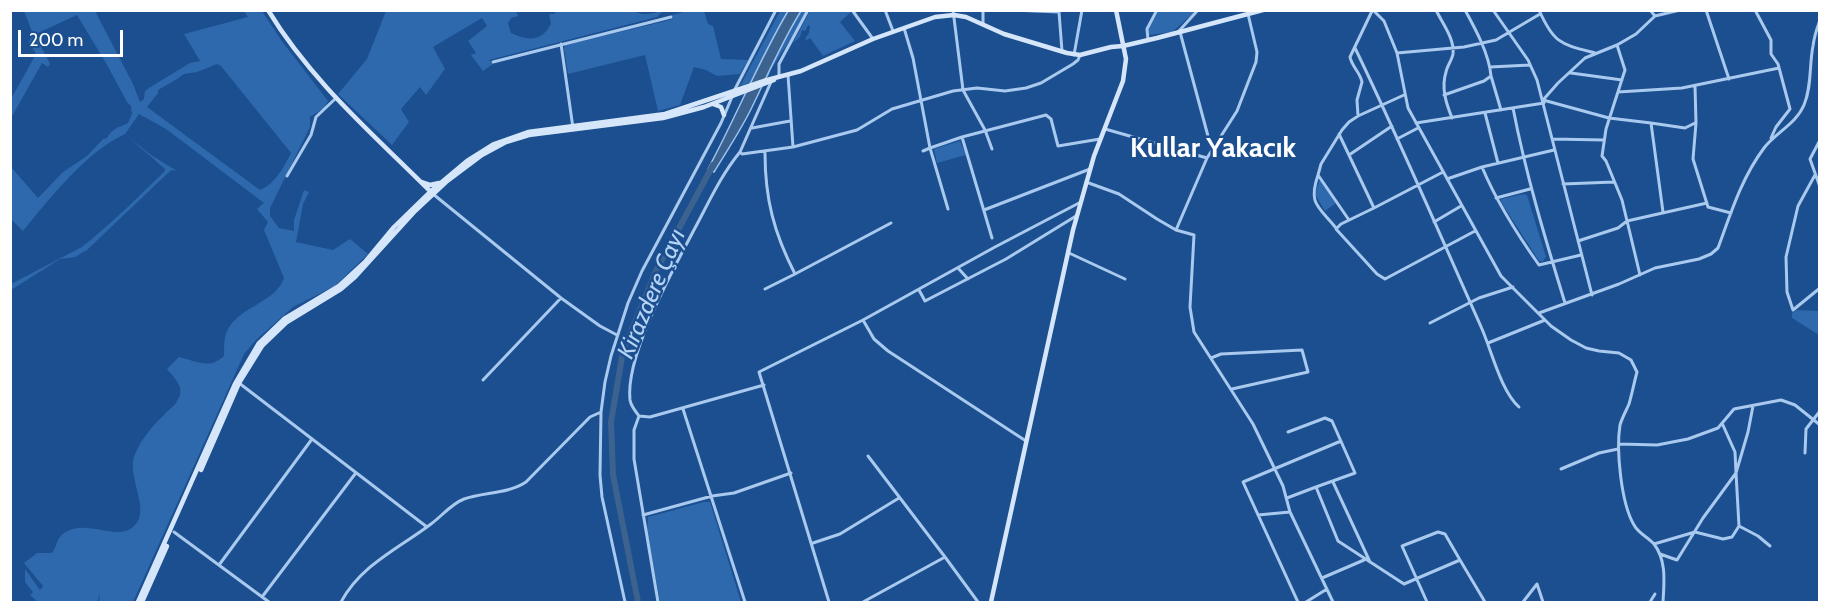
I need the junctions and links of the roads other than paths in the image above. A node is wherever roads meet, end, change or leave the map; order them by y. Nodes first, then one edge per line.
1 (268, 10) edge
2 (776, 10) edge
3 (808, 10) edge
4 (852, 10) edge
5 (885, 10) edge
6 (982, 10) edge
7 (1013, 10) edge
8 (1082, 10) edge
9 (1116, 10) edge
10 (1157, 10) edge
11 (1198, 10) edge
12 (1263, 10) edge
13 (1373, 10) edge
14 (1436, 10) edge
15 (1465, 10) edge
16 (1493, 10) edge
17 (1650, 10) edge
18 (1680, 10) edge
19 (1706, 10) edge
20 (1755, 10) edge
21 (1059, 11) edge
22 (1256, 11) edge
23 (1539, 12) edge
24 (953, 13) edge
25 (1248, 14) junction
26 (1655, 16) junction
27 (671, 17) dead end
28 (1820, 20) edge
29 (983, 24) junction
30 (904, 27) junction
31 (893, 31) junction
32 (1508, 31) junction
33 (1179, 33) junction
34 (873, 39) junction
35 (1148, 40) junction
36 (1481, 43) junction
37 (561, 44) junction
38 (1617, 45) junction
39 (1124, 46) junction
40 (1452, 47) junction
41 (1355, 48) junction
42 (1062, 52) junction
43 (1397, 53) junction
44 (1595, 53) junction
45 (1077, 55) junction
46 (493, 62) dead end
47 (1531, 65) junction
48 (1490, 67) junction
49 (1779, 68) junction
50 (1571, 73) junction
51 (788, 75) junction
52 (1491, 76) junction
53 (779, 77) junction
54 (1622, 80) junction
55 (1729, 80) junction
56 (768, 82) junction
57 (1695, 86) junction
58 (963, 90) junction
59 (736, 92) junction
60 (1618, 92) junction
61 (1404, 95) junction
62 (1444, 95) junction
63 (335, 99) junction
64 (922, 100) junction
65 (1544, 102) junction
66 (713, 104) junction
67 (1382, 104) junction
68 (1514, 108) junction
69 (1501, 110) junction
70 (1485, 112) junction
71 (724, 115) junction
72 (1358, 116) junction
73 (1452, 118) junction
74 (1610, 118) junction
75 (790, 121) junction
76 (1415, 123) junction
77 (1651, 123) junction
78 (1696, 123) junction
79 (1392, 126) junction
80 (573, 128) junction
81 (752, 128) junction
82 (1418, 128) junction
83 (1104, 129) junction
84 (985, 130) junction
85 (1339, 134) junction
86 (962, 137) junction
87 (1100, 139) junction
88 (1397, 139) junction
89 (1552, 139) junction
90 (1604, 140) junction
91 (1820, 140) edge
92 (1769, 142) junction
93 (793, 147) junction
94 (930, 148) junction
95 (992, 149) dead end
96 (1554, 150) junction
97 (923, 151) dead end
98 (1212, 151) junction
99 (740, 152) junction
100 (765, 152) junction
101 (1349, 155) junction
102 (1207, 158) junction
103 (1522, 158) junction
104 (1498, 163) junction
105 (1482, 167) junction
106 (1090, 169) junction
107 (1443, 172) junction
108 (1815, 175) junction
109 (287, 176) dead end
110 (1318, 176) junction
111 (1447, 179) junction
112 (419, 180) junction
113 (1086, 182) junction
114 (1614, 182) junction
115 (440, 183) junction
116 (1563, 184) junction
117 (1418, 185) junction
118 (1820, 187) edge
119 (1530, 189) junction
120 (431, 193) junction
121 (1496, 198) junction
122 (422, 199) junction
123 (1081, 202) junction
124 (1707, 202) junction
125 (1462, 206) junction
126 (1374, 208) junction
127 (948, 209) dead end
128 (984, 210) junction
129 (1663, 212) junction
130 (1731, 213) junction
131 (1077, 216) junction
132 (1349, 220) junction
133 (1627, 220) junction
134 (1434, 222) junction
135 (891, 224) dead end
136 (1336, 229) junction
137 (1176, 230) junction
138 (1475, 231) junction
139 (992, 238) dead end
140 (1578, 241) junction
141 (1445, 247) junction
142 (1069, 253) junction
143 (1581, 255) junction
144 (1552, 262) junction
145 (958, 268) junction
146 (795, 273) junction
147 (1640, 274) junction
148 (968, 279) junction
149 (1125, 279) dead end
150 (1513, 287) junction
151 (1820, 288) edge
152 (765, 289) dead end
153 (919, 290) junction
154 (1592, 295) junction
155 (561, 298) junction
156 (1470, 303) junction
157 (1565, 304) junction
158 (1539, 313) junction
159 (863, 320) junction
160 (1545, 320) junction
161 (1430, 323) dead end
162 (617, 335) junction
163 (1488, 343) junction
164 (1212, 358) junction
165 (483, 380) dead end
166 (239, 383) junction
167 (764, 385) junction
168 (1232, 389) junction
169 (1753, 406) junction
170 (1519, 407) dead end
171 (683, 408) junction
172 (1820, 411) edge
173 (601, 412) junction
174 (639, 416) junction
175 (1812, 419) junction
176 (1722, 423) junction
177 (1820, 425) edge
178 (1288, 432) dead end
179 (312, 439) junction
180 (1026, 441) junction
181 (1341, 441) junction
182 (1618, 446) junction
183 (1805, 453) dead end
184 (868, 456) dead end
185 (1274, 468) junction
186 (1561, 469) dead end
187 (791, 473) junction
188 (1736, 473) junction
189 (355, 474) junction
190 (1333, 482) junction
191 (1316, 487) junction
192 (712, 496) junction
193 (899, 498) junction
194 (1287, 498) junction
195 (1290, 512) junction
196 (642, 515) junction
197 (1258, 515) junction
198 (1739, 526) junction
199 (427, 527) junction
200 (174, 532) junction
201 (1695, 532) junction
202 (812, 543) junction
203 (1653, 544) junction
204 (1770, 546) dead end
205 (1658, 554) junction
206 (945, 557) junction
207 (1365, 559) junction
208 (1460, 560) junction
209 (1370, 563) junction
210 (219, 565) junction
211 (1322, 578) junction
212 (1416, 579) junction
213 (1327, 589) junction
214 (1654, 594) dead end
215 (262, 597) junction
216 (140, 603) edge
217 (269, 603) edge
218 (341, 603) edge
219 (625, 603) edge
220 (658, 603) edge
221 (745, 603) edge
222 (829, 603) edge
223 (863, 603) edge
224 (978, 603) edge
225 (991, 603) edge
226 (1298, 603) edge
227 (1306, 603) edge
228 (1333, 603) edge
229 (1427, 603) edge
230 (1485, 603) edge
231 (1523, 603) edge
232 (1543, 603) edge
233 (1650, 603) edge
234 (1663, 603) edge

1 - 63 main road
2 - 59 street
3 - 53 street
4 - 34 street
5 - 31 street
6 - 29 street
7 - 21 street
8 - 45 street
9 - 39 main road
10 - 35 street
11 - 33 street
12 - 22 main road
13 - 41 street
13 - 43 street
14 - 40 street
15 - 36 street
16 - 32 street
17 - 26 street
18 - 26 street
19 - 55 street
20 - 49 street
21 - 42 street
22 - 25 main road
23 - 32 street
23 - 44 street
24 - 29 main road
24 - 30 main road
24 - 58 street
25 - 33 main road
25 - 98 street
26 - 38 street
27 - 37 street
28 - 92 street
29 - 42 main road
30 - 31 main road
30 - 64 street
31 - 34 main road
32 - 36 street
32 - 47 street
33 - 35 main road
33 - 98 street
34 - 51 main road
35 - 39 main road
36 - 40 street
36 - 48 street
37 - 46 street
37 - 80 street
38 - 44 street
38 - 54 street
39 - 45 main road
39 - 83 main road
40 - 43 street
40 - 62 street
41 - 67 street
41 - 72 street
42 - 45 main road
43 - 61 street
44 - 50 street
45 - 58 street
47 - 48 street
47 - 65 street
48 - 52 street
49 - 55 street
49 - 92 street
50 - 54 street
50 - 65 street
51 - 53 main road
51 - 75 street
52 - 62 street
52 - 69 street
53 - 56 main road
54 - 60 street
55 - 57 street
56 - 59 main road
56 - 81 street
57 - 60 street
57 - 78 street
58 - 64 street
58 - 84 street
59 - 66 main road
59 - 71 street
59 - 80 main road
60 - 74 street
61 - 67 street
61 - 76 street
62 - 73 street
63 - 109 street
63 - 112 main road
64 - 93 street
64 - 94 street
65 - 68 street
65 - 74 street
65 - 89 street
66 - 71 main road
66 - 80 main road
67 - 72 street
67 - 79 street
68 - 69 street
68 - 103 street
69 - 70 street
70 - 73 street
70 - 104 street
71 - 162 street
72 - 85 street
73 - 76 street
74 - 77 street
74 - 90 street
75 - 81 street
75 - 93 street
76 - 82 street
77 - 78 street
77 - 129 street
78 - 124 street
79 - 88 street
79 - 101 street
80 - 115 main road
80 - 120 main road
81 - 99 street
82 - 88 street
82 - 107 street
83 - 87 main road
83 - 102 street
84 - 86 street
84 - 87 street
84 - 95 street
85 - 101 street
85 - 110 street
86 - 94 street
86 - 128 street
87 - 106 main road
88 - 117 street
89 - 90 street
89 - 96 street
90 - 114 street
91 - 108 street
92 - 130 street
93 - 100 street
94 - 97 street
94 - 127 street
96 - 103 street
96 - 116 street
98 - 102 street
99 - 100 street
99 - 174 street
100 - 146 street
101 - 126 street
102 - 137 street
103 - 104 street
103 - 119 street
104 - 105 street
105 - 111 street
105 - 121 street
106 - 113 main road
106 - 128 street
107 - 111 street
107 - 117 street
108 - 118 street
108 - 151 street
110 - 132 street
110 - 136 street
111 - 125 street
112 - 115 main road
112 - 120 main road
112 - 122 main road
113 - 123 main road
113 - 137 street
114 - 116 street
114 - 133 street
115 - 120 main road
116 - 140 street
117 - 126 street
117 - 134 street
119 - 121 street
119 - 144 street
120 - 122 main road
120 - 155 street
120 - 166 main road
121 - 144 street
122 - 216 main road
123 - 131 main road
123 - 145 street
124 - 129 street
124 - 130 street
125 - 134 street
125 - 138 street
126 - 132 street
128 - 139 street
129 - 133 street
130 - 147 street
131 - 142 main road
131 - 148 street
132 - 136 street
133 - 140 street
133 - 147 street
134 - 141 street
135 - 146 street
136 - 141 street
137 - 164 street
138 - 141 street
138 - 150 street
140 - 143 street
141 - 156 street
142 - 149 street
142 - 180 main road
143 - 144 street
143 - 154 street
144 - 157 street
145 - 148 street
145 - 153 street
146 - 152 street
147 - 154 street
148 - 153 street
150 - 156 street
150 - 158 street
153 - 159 street
154 - 157 street
155 - 162 street
155 - 165 street
156 - 161 street
156 - 163 street
157 - 158 street
158 - 160 street
159 - 167 street
159 - 180 street
160 - 163 street
160 - 182 street
162 - 173 street
163 - 170 street
164 - 168 street
164 - 168 street
166 - 179 street
166 - 200 main road
167 - 171 street
167 - 187 street
168 - 185 street
169 - 175 street
169 - 176 street
169 - 188 street
171 - 174 street
171 - 192 street
172 - 175 street
173 - 199 street
173 - 219 street
174 - 196 street
175 - 177 street
175 - 183 street
176 - 182 street
176 - 188 street
178 - 181 street
179 - 189 street
179 - 210 street
180 - 225 main road
181 - 185 street
181 - 190 street
182 - 186 street
182 - 203 street
184 - 193 street
185 - 194 street
185 - 197 street
187 - 192 street
187 - 202 street
188 - 198 street
188 - 201 street
189 - 199 street
189 - 215 street
190 - 191 street
190 - 209 street
191 - 194 street
191 - 207 street
192 - 196 street
192 - 221 street
193 - 202 street
193 - 206 street
194 - 195 street
195 - 197 street
195 - 211 street
196 - 220 street
197 - 226 street
198 - 201 street
198 - 204 street
199 - 218 street
200 - 210 street
200 - 216 main road
201 - 203 street
201 - 205 street
202 - 222 street
203 - 205 street
205 - 234 street
206 - 223 street
206 - 224 street
207 - 209 street
207 - 211 street
208 - 212 street
208 - 212 street
208 - 230 street
209 - 212 street
210 - 215 street
211 - 213 street
212 - 229 street
213 - 227 street
213 - 228 street
214 - 233 street
215 - 217 street
231 - 232 street

